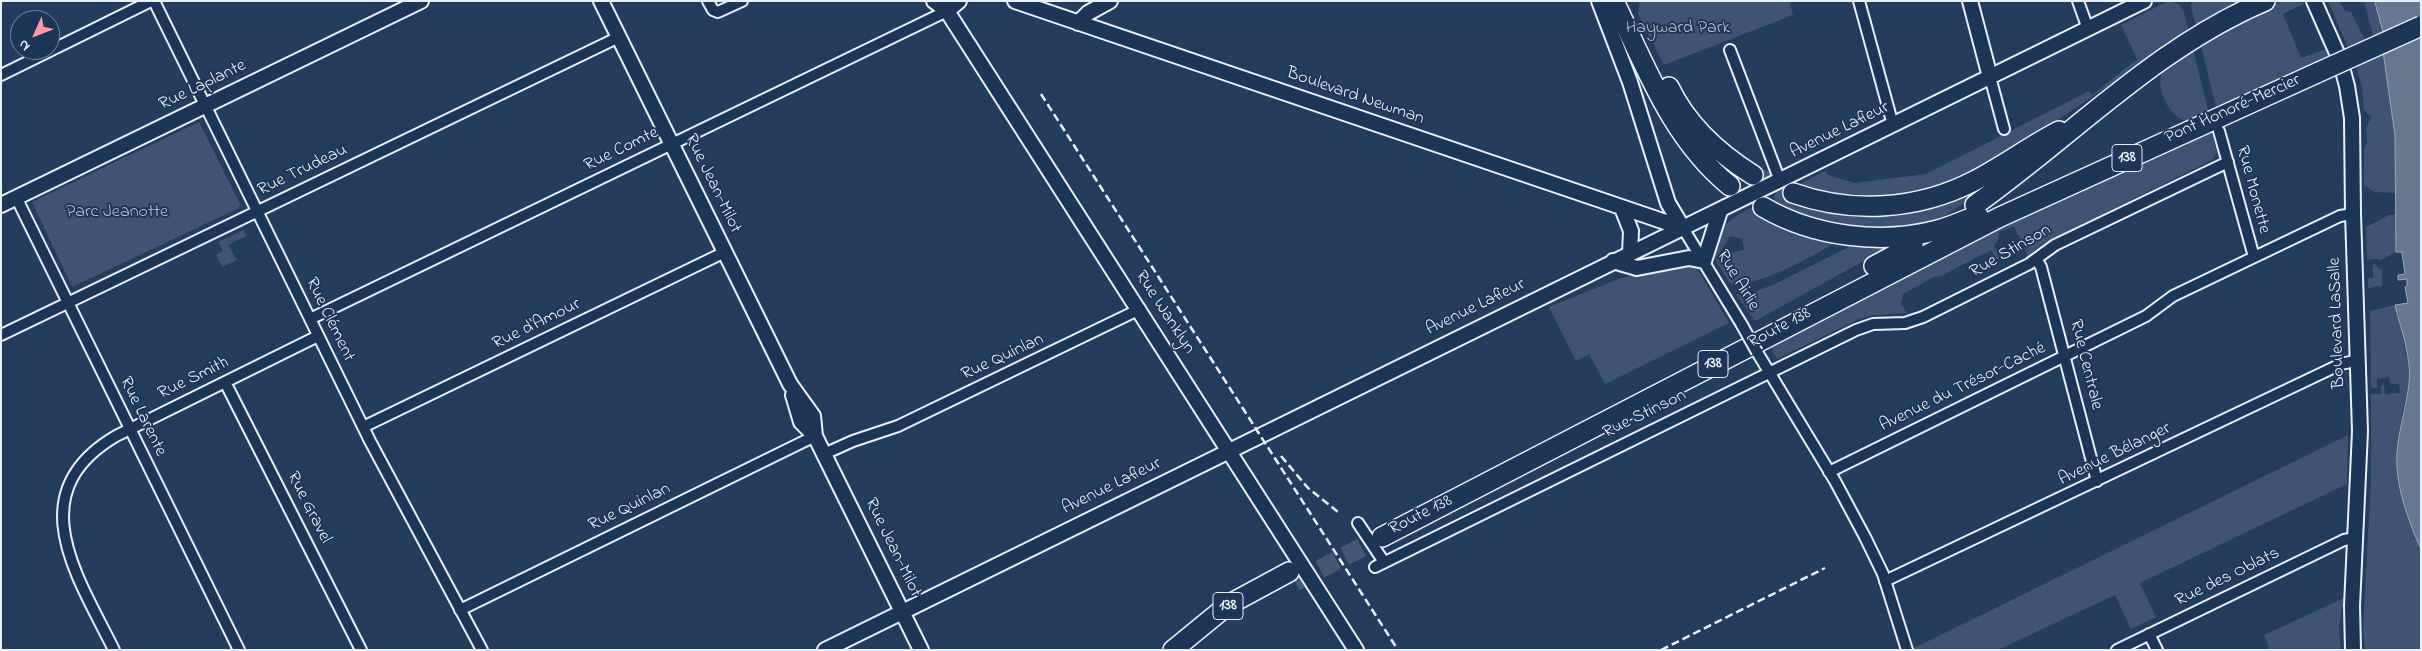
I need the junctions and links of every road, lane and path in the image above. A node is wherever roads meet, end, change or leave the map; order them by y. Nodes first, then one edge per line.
1 (151, 1) edge
2 (154, 1) edge
3 (421, 1) edge
4 (601, 1) edge
5 (708, 1) edge
6 (742, 1) edge
7 (934, 1) edge
8 (958, 1) edge
9 (1015, 1) edge
10 (1110, 1) edge
11 (1598, 1) edge
12 (1614, 1) edge
13 (1629, 1) edge
14 (1859, 1) edge
15 (1970, 1) edge
16 (2078, 1) edge
17 (2144, 1) edge
18 (2265, 1) edge
19 (2314, 1) edge
20 (947, 11) junction
21 (1078, 23) junction
22 (2421, 26) edge
23 (2088, 29) junction
24 (619, 37) junction
25 (1730, 50) dead end
26 (1, 74) edge
27 (1990, 77) junction
28 (205, 105) junction
29 (2098, 110) junction
30 (2217, 122) junction
31 (1893, 125) junction
32 (2004, 129) dead end
33 (672, 144) junction
34 (2228, 162) junction
35 (1753, 174) tunnel mouth
36 (1730, 186) dead end
37 (1786, 187) junction
38 (2046, 195) junction
39 (16, 198) junction
40 (1, 204) edge
41 (1975, 206) dead end
42 (1763, 207) dead end
43 (1622, 208) junction
44 (1720, 211) junction
45 (257, 212) junction
46 (2353, 214) junction
47 (1683, 228) junction
48 (1912, 245) dead end
49 (725, 252) junction
50 (1630, 253) junction
51 (2254, 257) junction
52 (2036, 259) junction
53 (1613, 261) junction
54 (1704, 261) junction
55 (67, 303) junction
56 (1140, 309) junction
57 (310, 318) junction
58 (1, 334) edge
59 (318, 336) junction
60 (2063, 357) junction
61 (2359, 360) junction
62 (1770, 372) junction
63 (225, 382) junction
64 (362, 427) junction
65 (130, 429) junction
66 (815, 436) junction
67 (1229, 451) junction
68 (824, 454) junction
69 (1829, 472) junction
70 (2097, 481) junction
71 (1372, 529) junction
72 (2355, 538) junction
73 (1885, 582) junction
74 (460, 610) junction
75 (902, 612) junction
76 (2149, 634) junction
77 (114, 650) edge
78 (239, 650) edge
79 (361, 650) edge
80 (482, 650) edge
81 (825, 650) edge
82 (921, 650) edge
83 (1173, 650) edge
84 (1192, 650) edge
85 (1356, 650) edge
86 (1908, 650) edge
87 (2117, 650) edge
88 (2157, 650) edge
89 (2353, 650) edge

1 - 26 street
2 - 28 street, Rue Clément
3 - 28 main road, Rue Laplante
4 - 24 main road, Rue Jean-Milot
5 - 6 street
7 - 20 main road, Rue Wanklyn
8 - 20 main road
9 - 21 main road, Boulevard Newman
10 - 21 main road
11 - 47 main road, Rue Airlie
12 - 36 highway
13 - 35 highway
14 - 31 street
15 - 27 main road
16 - 23 street
17 - 23 main road, Avenue Lafleur
18 - 29 highway
19 - 46 main road, Boulevard LaSalle
20 - 33 street, Rue Comte
20 - 56 main road, Rue Wanklyn
21 - 43 main road, Boulevard Newman
22 - 30 highway, Pont Honoré-Mercier / 138, bridge
23 - 27 main road, Avenue Lafleur
24 - 33 main road, Rue Jean-Milot
24 - 45 street, Rue Trudeau
25 - 37 street
27 - 31 main road, Avenue Lafleur
27 - 32 street
28 - 39 main road, Rue Laplante
28 - 45 street, Rue Clément
29 - 37 highway
29 - 41 highway
30 - 34 street, Rue Monette
30 - 38 highway, Pont Honoré-Mercier / 138
31 - 37 main road, Avenue Lafleur
33 - 49 main road, Rue Jean-Milot
33 - 57 street, Rue Comte
34 - 51 street, Rue Monette
34 - 52 street, Rue Stinson
37 - 44 main road, Avenue Lafleur
38 - 42 highway
38 - 71 highway, Route 138 / 138
39 - 40 main road, Rue Laplante
39 - 55 street, Rue Larente
43 - 47 main road, Boulevard Newman
43 - 50 main road
44 - 47 main road, Avenue Lafleur
44 - 54 main road
45 - 55 street, Rue Trudeau
45 - 57 street, Rue Clément
46 - 51 street, Avenue du Trésor-Caché
46 - 61 main road, Boulevard LaSalle
47 - 50 main road, Avenue Lafleur
47 - 54 street, Rue Airlie
48 - 71 highway, Route 138 / 138
49 - 64 street, Rue d'Amour
49 - 66 main road, Rue Jean-Milot
50 - 53 main road, Avenue Lafleur
51 - 60 street, Avenue du Trésor-Caché
52 - 60 street, Rue Centrale
52 - 62 street, Rue Stinson
53 - 54 main road
53 - 67 main road, Avenue Lafleur
54 - 62 street, Rue Airlie, bridge
55 - 58 street, Rue Trudeau
55 - 65 street, Rue Larente
56 - 67 main road, Rue Wanklyn
56 - 68 street, Rue Quinlan
57 - 59 street, Rue Clément
59 - 63 street, Rue Smith
59 - 64 street, Rue Clément
60 - 69 street, Avenue du Trésor-Caché
60 - 70 street, Rue Centrale
61 - 70 street, Avenue Bélanger
61 - 72 main road, Boulevard LaSalle
62 - 69 street, Rue Airlie
62 - 71 street, Rue Stinson
63 - 65 street, Rue Smith
63 - 79 street, Rue Gravel
64 - 74 street, Rue Clément
65 - 77 street, Rue Smith
65 - 78 street, Rue Larente
66 - 68 main road, Rue Jean-Milot
66 - 74 street, Rue Quinlan
67 - 75 main road, Avenue Lafleur
67 - 85 main road, Rue Wanklyn
68 - 75 main road, Rue Jean-Milot
69 - 73 street, Rue Airlie
70 - 73 street, Avenue Bélanger
72 - 76 street, Rue des Oblats
72 - 89 main road, Boulevard LaSalle
73 - 86 street, Rue Airlie
74 - 80 street, Rue Clément
75 - 81 main road, Avenue Lafleur
75 - 82 main road, Rue Jean-Milot
76 - 87 street, Rue des Oblats
76 - 88 street
83 - 84 highway, 138

